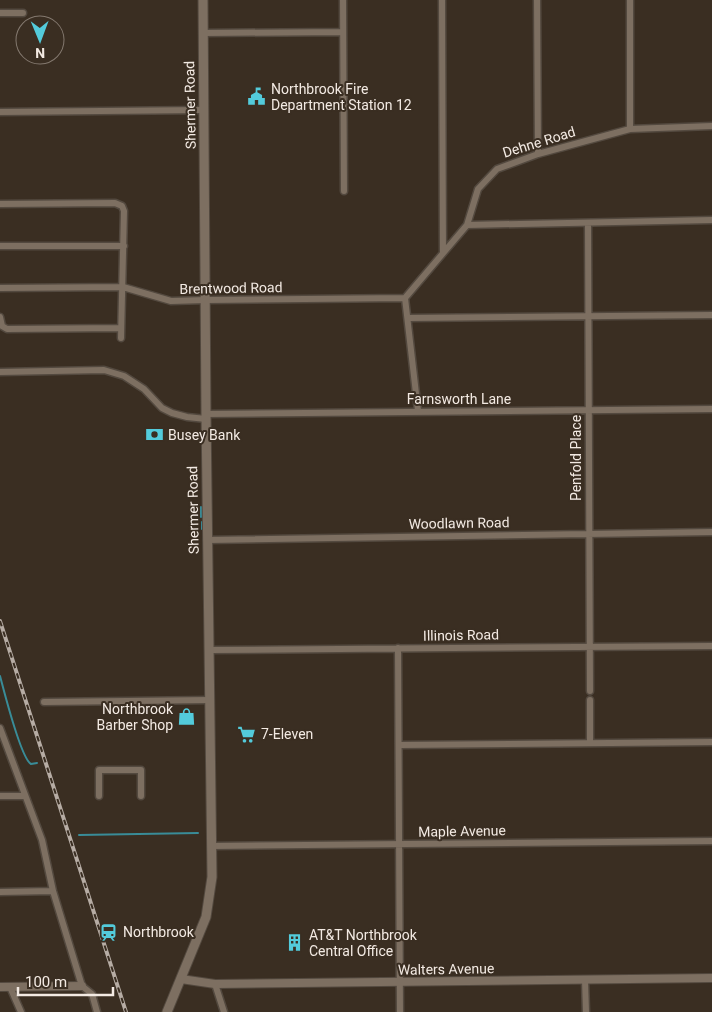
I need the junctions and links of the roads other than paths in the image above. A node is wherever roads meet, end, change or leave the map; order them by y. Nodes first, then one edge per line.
1 (204, 0) edge
2 (343, 0) edge
3 (442, 0) edge
4 (537, 0) edge
5 (630, 0) edge
6 (0, 13) edge
7 (23, 13) dead end
8 (344, 32) junction
9 (203, 33) junction
10 (203, 110) junction
11 (0, 112) edge
12 (712, 126) edge
13 (630, 129) junction
14 (538, 154) junction
15 (344, 191) dead end
16 (0, 204) edge
17 (712, 220) edge
18 (588, 224) junction
19 (467, 225) junction
20 (0, 246) edge
21 (124, 246) junction
22 (443, 253) junction
23 (123, 287) junction
24 (0, 288) edge
25 (405, 298) junction
26 (206, 300) junction
27 (712, 315) edge
28 (0, 317) edge
29 (588, 317) junction
30 (408, 318) junction
31 (121, 328) junction
32 (121, 338) dead end
33 (0, 372) edge
34 (712, 409) edge
35 (588, 410) junction
36 (418, 411) junction
37 (206, 416) junction
38 (712, 532) edge
39 (588, 534) junction
40 (207, 540) junction
41 (590, 646) junction
42 (712, 646) edge
43 (398, 648) junction
44 (209, 650) junction
45 (590, 691) dead end
46 (210, 700) junction
47 (590, 700) dead end
48 (44, 702) dead end
49 (0, 728) edge
50 (712, 742) edge
51 (590, 743) junction
52 (400, 745) junction
53 (0, 796) edge
54 (25, 796) junction
55 (99, 796) dead end
56 (141, 796) dead end
57 (712, 841) edge
58 (400, 844) junction
59 (212, 846) junction
60 (53, 891) junction
61 (0, 892) edge
62 (712, 978) edge
63 (181, 979) junction
64 (585, 980) junction
65 (400, 982) junction
66 (215, 984) junction
67 (82, 986) junction
68 (0, 987) edge
69 (10, 987) junction
70 (21, 1012) edge
71 (97, 1012) edge
72 (167, 1012) edge
73 (224, 1012) edge
74 (400, 1012) edge
75 (586, 1012) edge

1 - 9 main road, Shermer Road
2 - 8 street
3 - 22 street
4 - 14 street
5 - 13 street
6 - 7 street
8 - 9 street
8 - 15 street
9 - 10 main road, Shermer Road
10 - 11 street
10 - 26 main road, Shermer Road
12 - 13 street, Dehne Road
13 - 14 street, Dehne Road
14 - 19 street, Dehne Road
16 - 21 street
17 - 18 street
18 - 19 street
18 - 29 street, Penfold Place
19 - 22 street, Dehne Road
20 - 21 street
21 - 23 street
22 - 25 street, Dehne Road
23 - 24 street, Brentwood Road
23 - 26 street, Brentwood Road
23 - 31 street
25 - 26 street, Brentwood Road
25 - 30 street
26 - 37 main road, Shermer Road
27 - 29 street
28 - 31 street
29 - 30 street
29 - 35 street, Penfold Place
30 - 36 street
31 - 32 street
33 - 37 street, Farnsworth Lane
34 - 35 street, Farnsworth Lane
35 - 36 street, Farnsworth Lane
35 - 39 street, Penfold Place
36 - 37 street, Farnsworth Lane
37 - 40 main road, Shermer Road
38 - 39 street, Woodlawn Road
39 - 40 street, Woodlawn Road
39 - 41 street, Penfold Place
40 - 44 main road, Shermer Road
41 - 42 street, Illinois Road
41 - 43 street, Illinois Road
41 - 45 street, Penfold Place
43 - 44 street, Illinois Road
43 - 52 street
44 - 46 main road, Shermer Road
46 - 48 street
46 - 59 main road, Shermer Road
47 - 51 street
49 - 54 street
50 - 51 street
51 - 52 street
52 - 58 street
53 - 54 street
54 - 60 street
55 - 56 street
57 - 58 street, Maple Avenue
58 - 59 street, Maple Avenue
58 - 65 street
59 - 63 main road, Shermer Road
60 - 61 street
60 - 67 street
62 - 64 street, Walters Avenue
63 - 66 street, Walters Avenue
63 - 72 main road, Shermer Road
64 - 65 street, Walters Avenue
64 - 75 street
65 - 66 street, Walters Avenue
65 - 74 street
66 - 73 street
67 - 69 street
67 - 71 street
68 - 69 street
69 - 70 street

